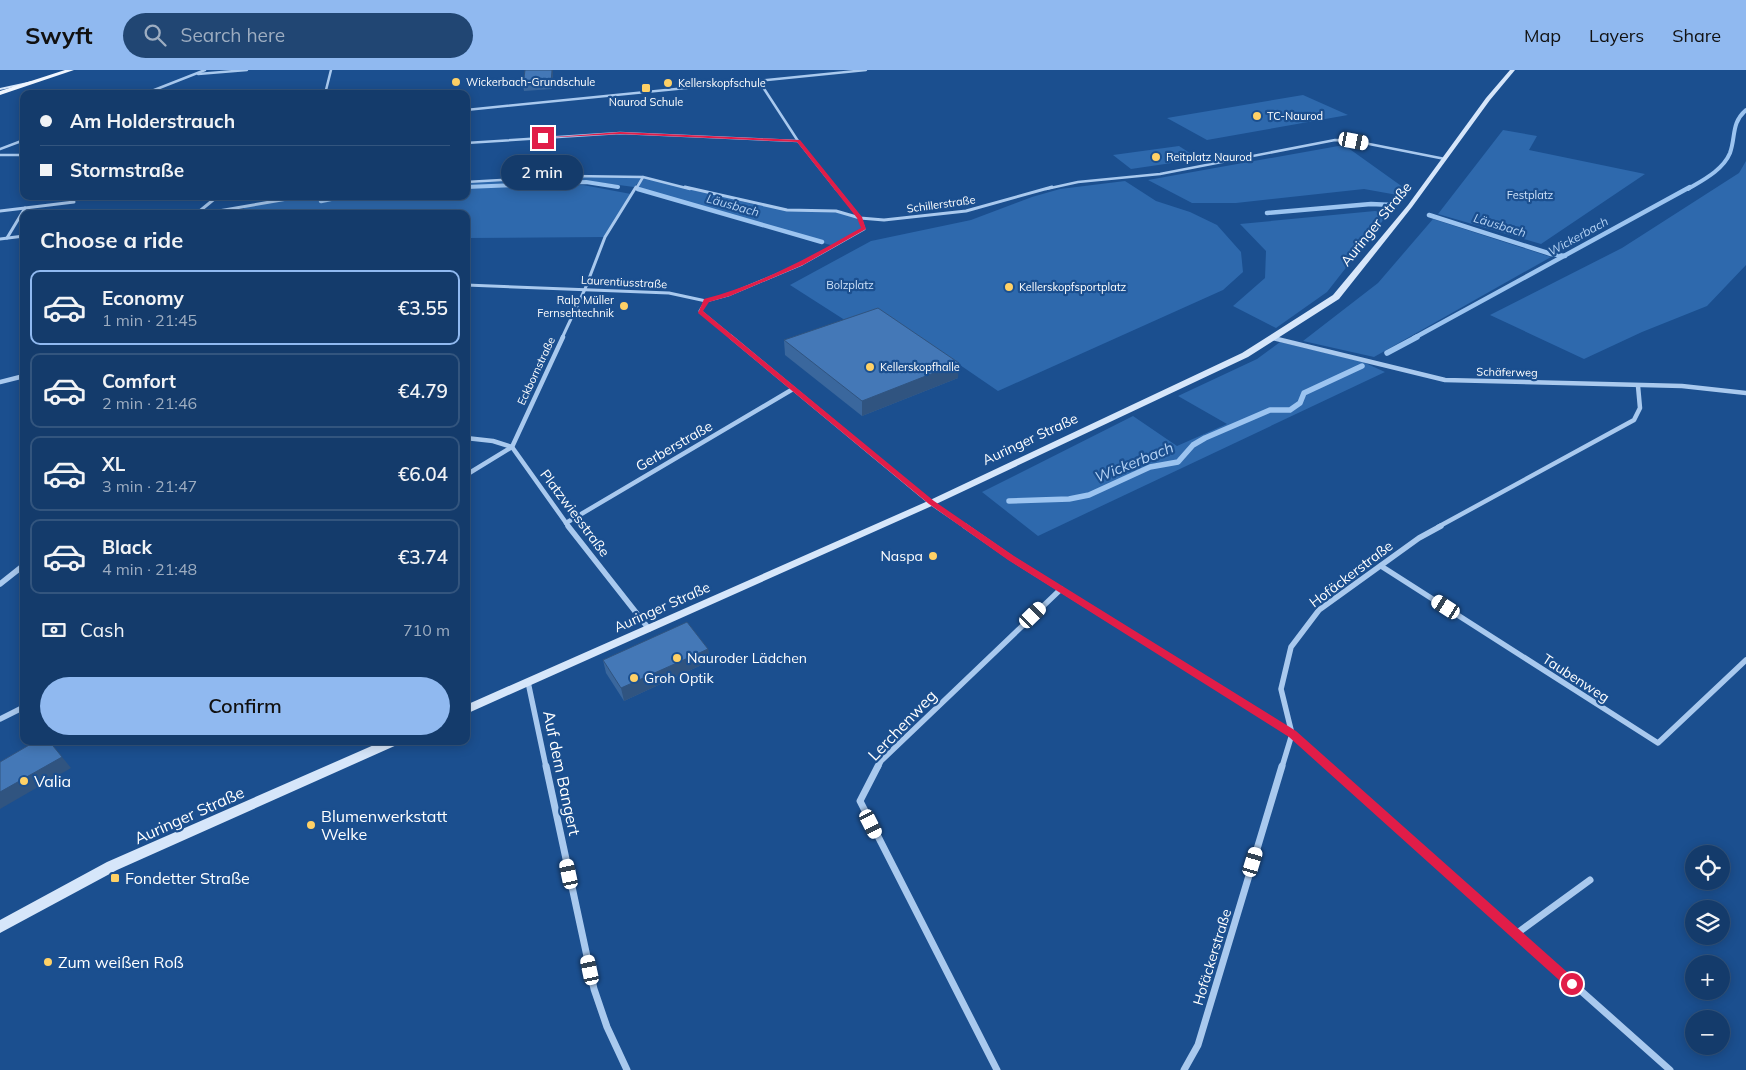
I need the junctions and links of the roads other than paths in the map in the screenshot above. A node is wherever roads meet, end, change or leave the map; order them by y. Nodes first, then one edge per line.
1 (71, 70) edge
2 (205, 70) edge
3 (247, 70) edge
4 (330, 70) edge
5 (866, 70) edge
6 (1512, 70) edge
7 (193, 75) junction
8 (759, 81) junction
9 (154, 90) edge
10 (327, 90) edge
11 (0, 91) edge
12 (470, 110) edge
13 (798, 141) junction
14 (20, 142) edge
15 (470, 143) edge
16 (0, 150) edge
17 (0, 155) edge
18 (20, 156) edge
19 (1444, 159) junction
20 (644, 177) junction
21 (470, 182) edge
22 (213, 200) edge
23 (282, 200) edge
24 (74, 202) dead end
25 (25, 208) joint
26 (201, 210) edge
27 (224, 210) edge
28 (0, 211) edge
29 (20, 216) edge
30 (860, 218) junction
31 (20, 236) edge
32 (7, 238) junction
33 (0, 239) edge
34 (470, 286) edge
35 (586, 289) junction
36 (706, 301) junction
37 (1273, 338) junction
38 (20, 377) edge
39 (0, 382) edge
40 (1638, 386) junction
41 (794, 389) junction
42 (1746, 393) edge
43 (470, 439) edge
44 (512, 446) junction
45 (470, 473) edge
46 (931, 503) junction
47 (566, 523) junction
48 (1381, 566) junction
49 (20, 568) edge
50 (0, 584) edge
51 (1060, 589) junction
52 (649, 629) junction
53 (1746, 660) edge
54 (528, 682) junction
55 (470, 708) edge
56 (20, 709) edge
57 (0, 719) edge
58 (1292, 734) junction
59 (386, 745) edge
60 (1590, 880) dead end
61 (0, 927) edge
62 (1516, 934) junction
63 (627, 1070) edge
64 (997, 1070) edge
65 (1184, 1070) edge
66 (1670, 1070) edge

1 - 11 main road
2 - 7 street
3 - 7 street
4 - 10 street
5 - 8 street
6 - 19 street, Auringer Straße
7 - 9 street
8 - 12 street
8 - 13 street
13 - 15 street
13 - 30 street
14 - 16 street
17 - 18 street
19 - 30 street, Schillerstraße
19 - 37 street, Auringer Straße
20 - 21 street, Schillerstraße
20 - 30 street, Schillerstraße
20 - 35 street, Eckbornstraße
22 - 26 street
23 - 27 street
24 - 25 street
25 - 28 street
29 - 32 street
30 - 36 street
31 - 32 street
32 - 33 street
34 - 35 street, Laurentiusstraße
35 - 36 street, Laurentiusstraße
35 - 44 street, Eckbornstraße
36 - 41 street
37 - 40 street, Schäferweg
37 - 46 street, Auringer Straße
38 - 39 street
40 - 42 street, Schäferweg
40 - 48 street, Hofäckerstraße
41 - 46 street
41 - 47 street, Gerberstraße
43 - 44 street
44 - 45 street, Eckbornstraße
44 - 47 street, Platzwiesstraße
46 - 51 street
46 - 52 street, Auringer Straße
47 - 52 street, Platzwiesstraße
48 - 53 street, Taubenweg
48 - 58 street, Hofäckerstraße
49 - 50 street
51 - 58 street
51 - 64 street, Lerchenweg
52 - 54 street, Auringer Straße
54 - 55 street, Auringer Straße
54 - 63 street, Auf dem Bangert
56 - 57 street
58 - 62 street
58 - 65 street, Hofäckerstraße
59 - 61 street, Auringer Straße
60 - 62 street
62 - 66 street

